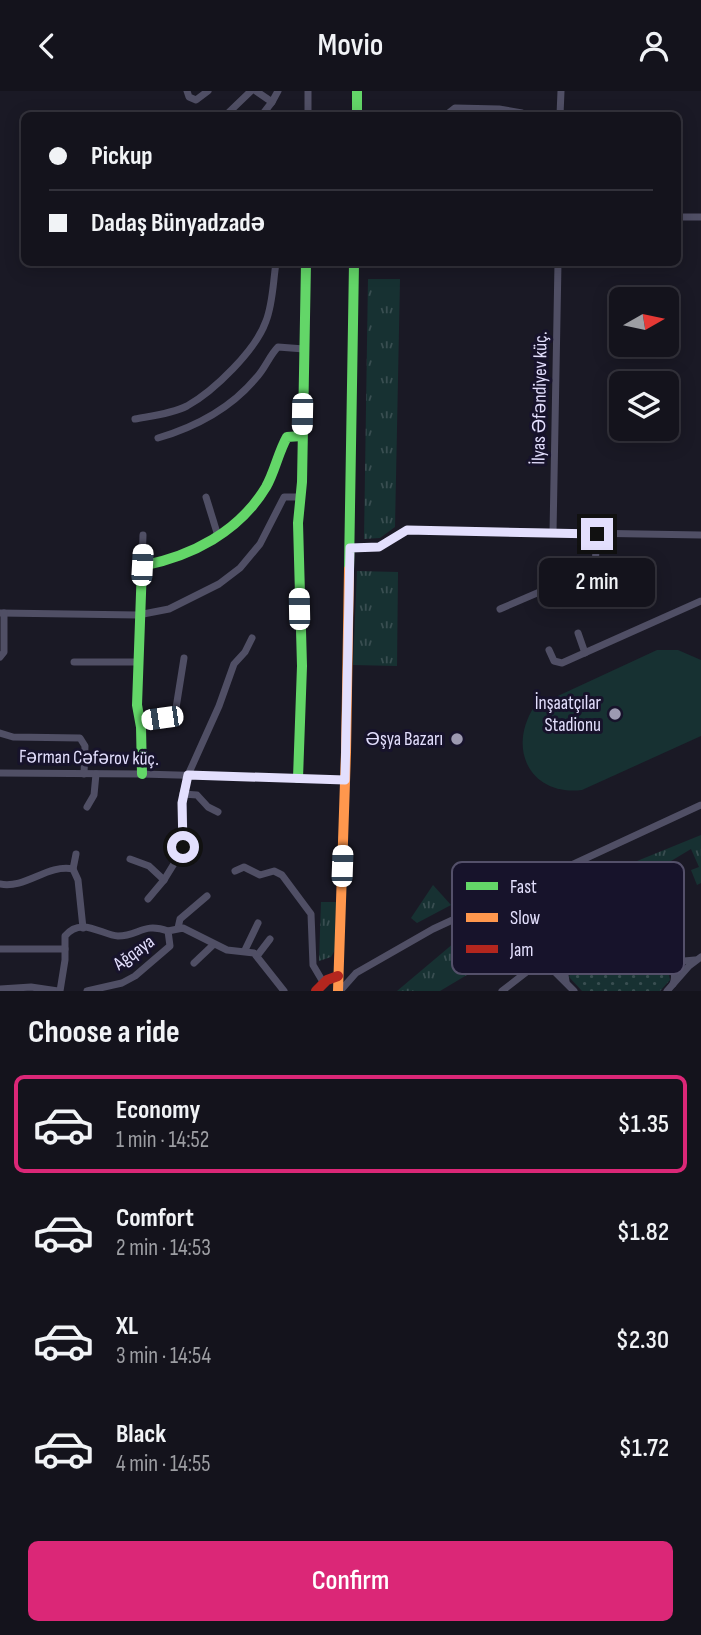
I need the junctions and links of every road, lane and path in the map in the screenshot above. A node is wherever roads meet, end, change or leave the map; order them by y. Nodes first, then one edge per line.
1 (187, 91) edge
2 (208, 91) edge
3 (254, 91) edge
4 (278, 91) edge
5 (308, 91) edge
6 (358, 91) edge
7 (561, 91) edge
8 (272, 101) junction
9 (230, 112) edge
10 (264, 112) edge
11 (308, 112) edge
12 (357, 112) edge
13 (448, 112) edge
14 (516, 112) edge
15 (560, 112) edge
16 (681, 217) edge
17 (701, 218) edge
18 (276, 266) edge
19 (306, 266) edge
20 (354, 266) edge
21 (558, 266) edge
22 (303, 349) junction
23 (135, 419) dead end
24 (302, 436) junction
25 (158, 438) dead end
26 (206, 497) dead end
27 (301, 498) junction
28 (553, 533) junction
29 (143, 534) dead end
30 (597, 534) junction
31 (701, 535) edge
32 (218, 536) junction
33 (350, 548) junction
34 (142, 565) junction
35 (595, 566) junction
36 (608, 593) dead end
37 (701, 601) edge
38 (500, 609) dead end
39 (2, 613) edge
40 (138, 615) junction
41 (578, 633) dead end
42 (252, 638) dead end
43 (549, 650) dead end
44 (585, 653) junction
45 (0, 657) edge
46 (184, 659) dead end
47 (74, 662) dead end
48 (137, 662) junction
49 (140, 721) junction
50 (0, 733) edge
51 (0, 773) edge
52 (84, 774) junction
53 (96, 774) junction
54 (142, 774) junction
55 (188, 775) junction
56 (298, 778) junction
57 (345, 780) junction
58 (183, 794) junction
59 (701, 805) edge
60 (87, 807) dead end
61 (218, 812) dead end
62 (76, 854) dead end
63 (130, 859) dead end
64 (577, 862) edge
65 (73, 869) junction
66 (235, 871) dead end
67 (164, 880) junction
68 (0, 884) edge
69 (207, 895) dead end
70 (148, 899) dead end
71 (452, 920) edge
72 (258, 923) dead end
73 (83, 928) junction
74 (178, 928) junction
75 (168, 931) junction
76 (270, 939) dead end
77 (213, 945) junction
78 (0, 949) edge
79 (65, 949) junction
80 (245, 950) junction
81 (257, 955) junction
82 (698, 959) edge
83 (194, 963) dead end
84 (356, 973) junction
85 (684, 973) edge
86 (525, 974) edge
87 (557, 974) edge
88 (675, 974) edge
89 (683, 974) edge
90 (338, 976) junction
91 (673, 984) junction
92 (319, 987) edge
93 (571, 988) edge
94 (0, 989) edge
95 (59, 991) edge
96 (87, 991) edge
97 (284, 991) edge
98 (339, 991) edge
99 (502, 991) edge
100 (667, 991) edge

1 - 2 street
3 - 8 street
3 - 9 street
4 - 8 street
5 - 11 street
6 - 12 street
7 - 15 street
8 - 10 street
13 - 14 street
16 - 17 street
18 - 23 street
19 - 22 street
20 - 33 street
21 - 28 street, İlyas Əfəndiyev küç.
22 - 24 street
22 - 25 street
24 - 27 street
24 - 32 street
26 - 32 street
27 - 40 street
27 - 56 street
28 - 30 street
28 - 33 street
29 - 34 street
30 - 31 street
30 - 35 street
32 - 34 street
33 - 57 street
34 - 40 street
35 - 36 street
35 - 38 street
37 - 44 street
39 - 40 street
39 - 45 street
40 - 48 street
41 - 44 street
42 - 55 street
43 - 44 street
46 - 49 street
47 - 48 street
48 - 49 street
49 - 54 street
50 - 52 street
51 - 52 street, Fərman Cəfərov küç.
52 - 53 street, Fərman Cəfərov küç.
53 - 54 street, Fərman Cəfərov küç.
53 - 60 street
54 - 55 street, Fərman Cəfərov küç.
55 - 56 street, Fərman Cəfərov küç.
55 - 58 street
56 - 57 street, Fərman Cəfərov küç.
57 - 90 street
58 - 61 street
58 - 67 street
59 - 64 street
62 - 65 street
63 - 67 street
65 - 68 street
65 - 73 street
66 - 92 street
67 - 70 street
69 - 74 street
71 - 84 street
72 - 80 street
73 - 75 street
73 - 79 street
74 - 75 street, Ağqaya
74 - 77 street, Ağqaya
75 - 96 street, Ağqaya
76 - 81 street
77 - 80 street, Ağqaya
77 - 83 street
78 - 79 street
79 - 95 street
80 - 81 street, Ağqaya
81 - 97 street
82 - 85 street
84 - 90 street
84 - 98 street
86 - 99 street
87 - 93 street
88 - 91 street
89 - 91 street
90 - 92 street
90 - 98 street
91 - 100 street
94 - 95 street

